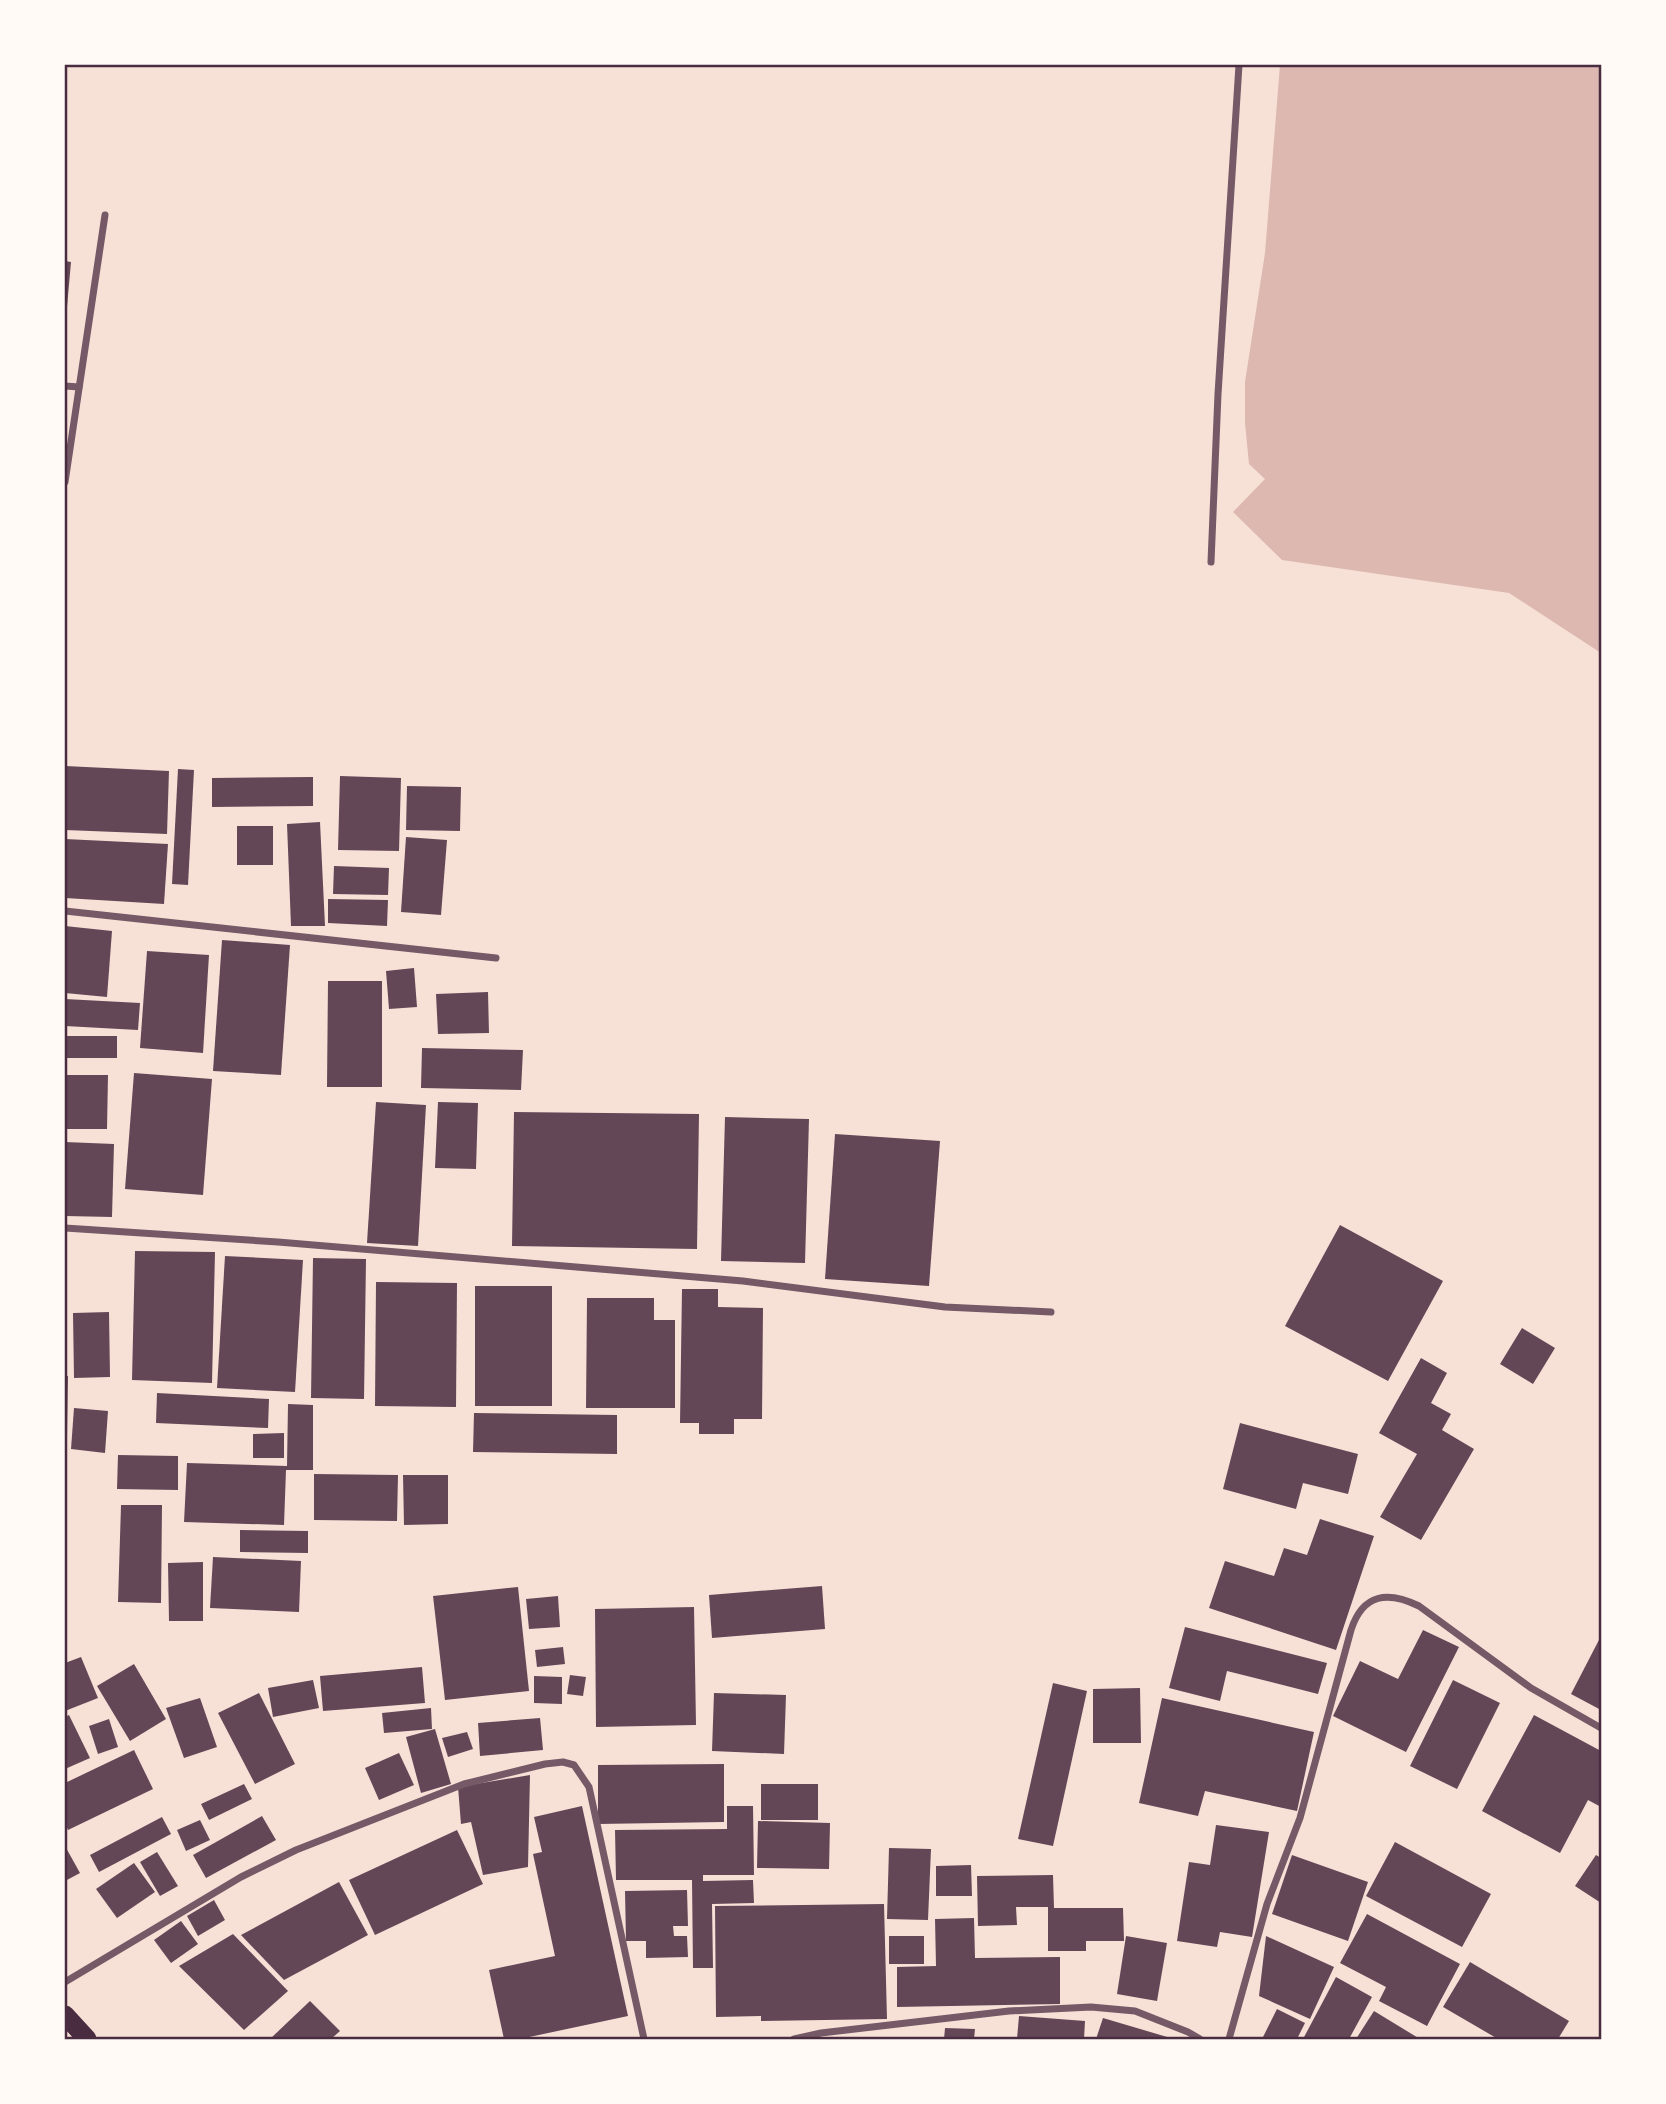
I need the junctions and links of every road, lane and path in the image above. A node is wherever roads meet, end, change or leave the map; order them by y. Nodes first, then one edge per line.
1 (1240, 65) edge
2 (105, 215) dead end
3 (65, 386) edge
4 (79, 387) junction
5 (65, 482) edge
6 (1211, 562) dead end
7 (65, 911) edge
8 (496, 958) dead end
9 (65, 1228) edge
10 (1051, 1311) dead end
11 (1601, 1728) edge
12 (65, 1982) edge
13 (65, 2015) edge
14 (87, 2039) edge
15 (644, 2039) edge
16 (794, 2039) edge
17 (1200, 2039) edge
18 (1229, 2039) edge

1 - 6 street
2 - 4 street
3 - 4 street
4 - 5 street
7 - 8 street
9 - 10 street
11 - 18 street
12 - 15 street
13 - 14 highway
16 - 17 street

